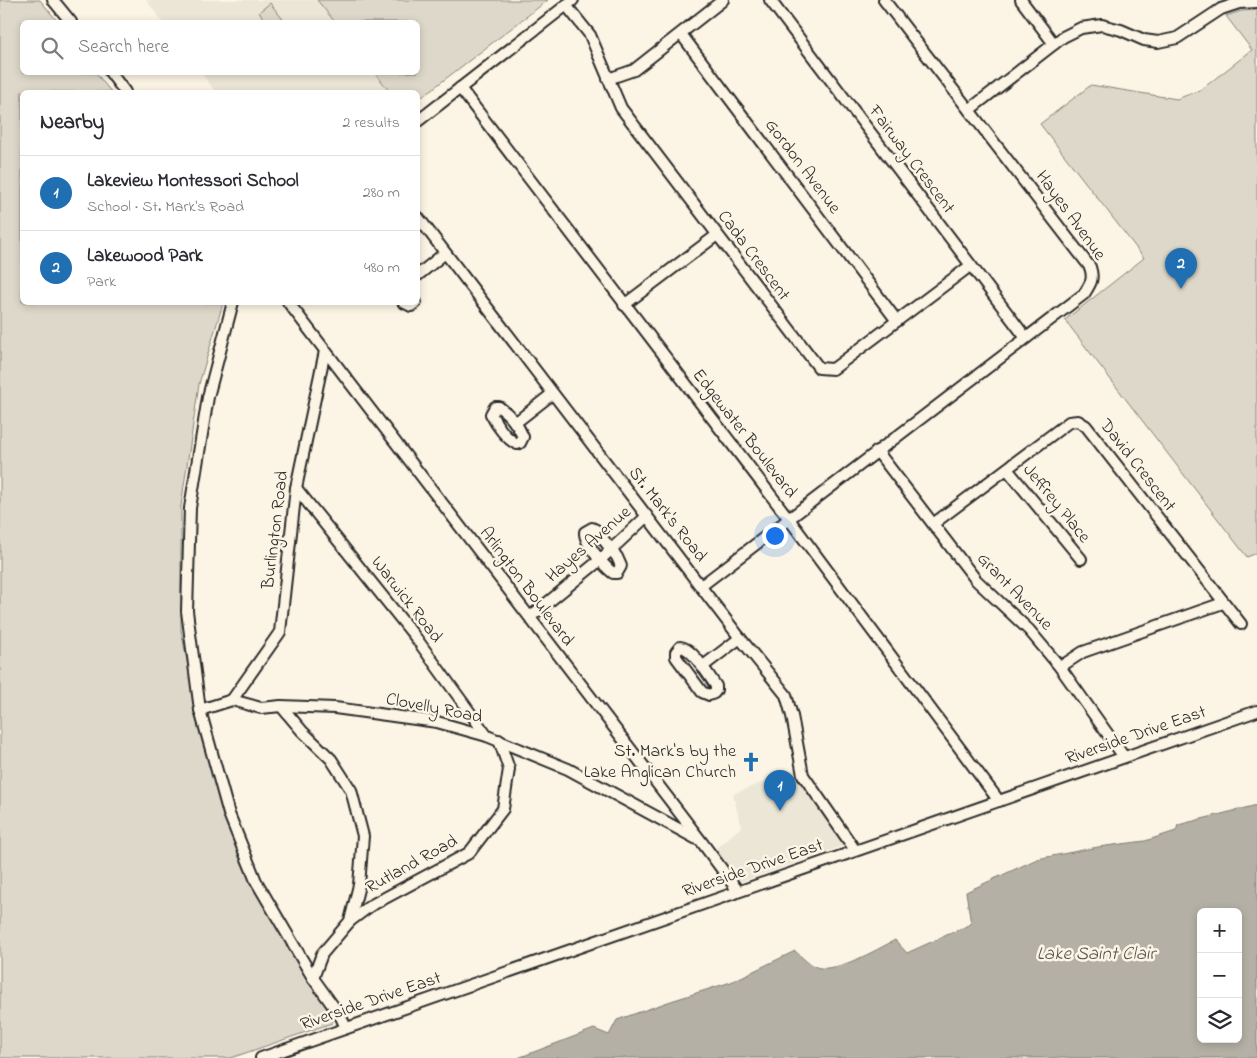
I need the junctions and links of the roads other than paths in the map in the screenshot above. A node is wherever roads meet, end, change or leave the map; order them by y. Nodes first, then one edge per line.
1 (53, 0) edge
2 (723, 0) edge
3 (770, 0) edge
4 (884, 0) edge
5 (1020, 0) edge
6 (1257, 2) edge
7 (569, 3) edge
8 (69, 20) edge
9 (681, 34) junction
10 (1054, 44) junction
11 (112, 75) edge
12 (608, 79) junction
13 (460, 88) junction
14 (124, 90) edge
15 (969, 110) junction
16 (420, 120) edge
17 (420, 220) edge
18 (717, 234) junction
19 (445, 253) junction
20 (970, 266) junction
21 (420, 273) edge
22 (232, 305) edge
23 (290, 305) edge
24 (624, 305) junction
25 (897, 321) junction
26 (1026, 338) junction
27 (326, 351) junction
28 (552, 394) junction
29 (515, 423) dead end
30 (877, 451) junction
31 (1007, 469) junction
32 (296, 488) junction
33 (647, 516) junction
34 (789, 519) junction
35 (933, 524) junction
36 (611, 548) junction
37 (600, 560) junction
38 (1081, 560) dead end
39 (701, 586) junction
40 (1223, 603) junction
41 (530, 617) junction
42 (1241, 624) dead end
43 (740, 638) junction
44 (702, 667) junction
45 (1060, 667) junction
46 (232, 700) junction
47 (281, 706) junction
48 (200, 710) junction
49 (1257, 712) edge
50 (487, 736) junction
51 (499, 740) junction
52 (1124, 757) junction
53 (1000, 801) junction
54 (701, 841) junction
55 (856, 850) junction
56 (738, 891) junction
57 (356, 893) junction
58 (370, 906) junction
59 (350, 920) junction
60 (313, 978) junction
61 (346, 1028) junction
62 (261, 1058) edge

1 - 8 street
2 - 9 street
3 - 20 street, Fairway Crescent
4 - 15 street
5 - 10 street
6 - 10 street
7 - 12 street, Cada Crescent
7 - 13 street
9 - 12 street
9 - 25 street, Gordon Avenue
10 - 15 street
11 - 14 street
12 - 18 street, Cada Crescent
13 - 16 street
13 - 24 street, Edgewater Boulevard
15 - 26 street, Hayes Avenue
17 - 19 street, St. Mark's Road
18 - 24 street
18 - 25 street, Cada Crescent
19 - 21 street
19 - 28 street, St. Mark's Road
20 - 25 street, Cada Crescent
20 - 26 street, Fairway Crescent
22 - 48 street
23 - 27 street, Arlington Boulevard
24 - 34 street, Edgewater Boulevard
26 - 30 street, Hayes Avenue
27 - 32 street, Burlington Road
27 - 41 street, Arlington Boulevard
28 - 29 street
28 - 33 street, St. Mark's Road
30 - 34 street, Hayes Avenue
30 - 35 street, Grant Avenue
31 - 35 street, David Crescent
31 - 38 street, Jeffrey Place
31 - 40 street, David Crescent
32 - 46 street, Burlington Road
32 - 50 street, Warwick Road
33 - 36 street, Hayes Avenue
33 - 39 street, St. Mark's Road
34 - 39 street, Hayes Avenue
34 - 53 street, Edgewater Boulevard
35 - 45 street, Grant Avenue
36 - 37 street, Hayes Avenue
36 - 37 street
36 - 37 street
37 - 41 street, Hayes Avenue
39 - 43 street, St. Mark's Road
40 - 42 street, David Crescent
40 - 45 street
41 - 54 street, Arlington Boulevard
43 - 44 street
43 - 55 street, St. Mark's Road
44 - 44 street
45 - 52 street, Grant Avenue
46 - 47 street, Clovelly Road
46 - 48 street
47 - 50 street, Clovelly Road
47 - 57 street
48 - 60 street
49 - 52 street, Riverside Drive East
50 - 51 street, Clovelly Road
51 - 54 street, Clovelly Road
51 - 58 street, Rutland Road
52 - 53 street, Riverside Drive East
53 - 55 street, Riverside Drive East
54 - 56 street, Arlington Boulevard
55 - 56 street, Riverside Drive East
56 - 61 street, Riverside Drive East
57 - 58 street
57 - 59 street
58 - 59 street, Rutland Road
59 - 60 street, Rutland Road
60 - 61 street
61 - 62 street, Riverside Drive East

